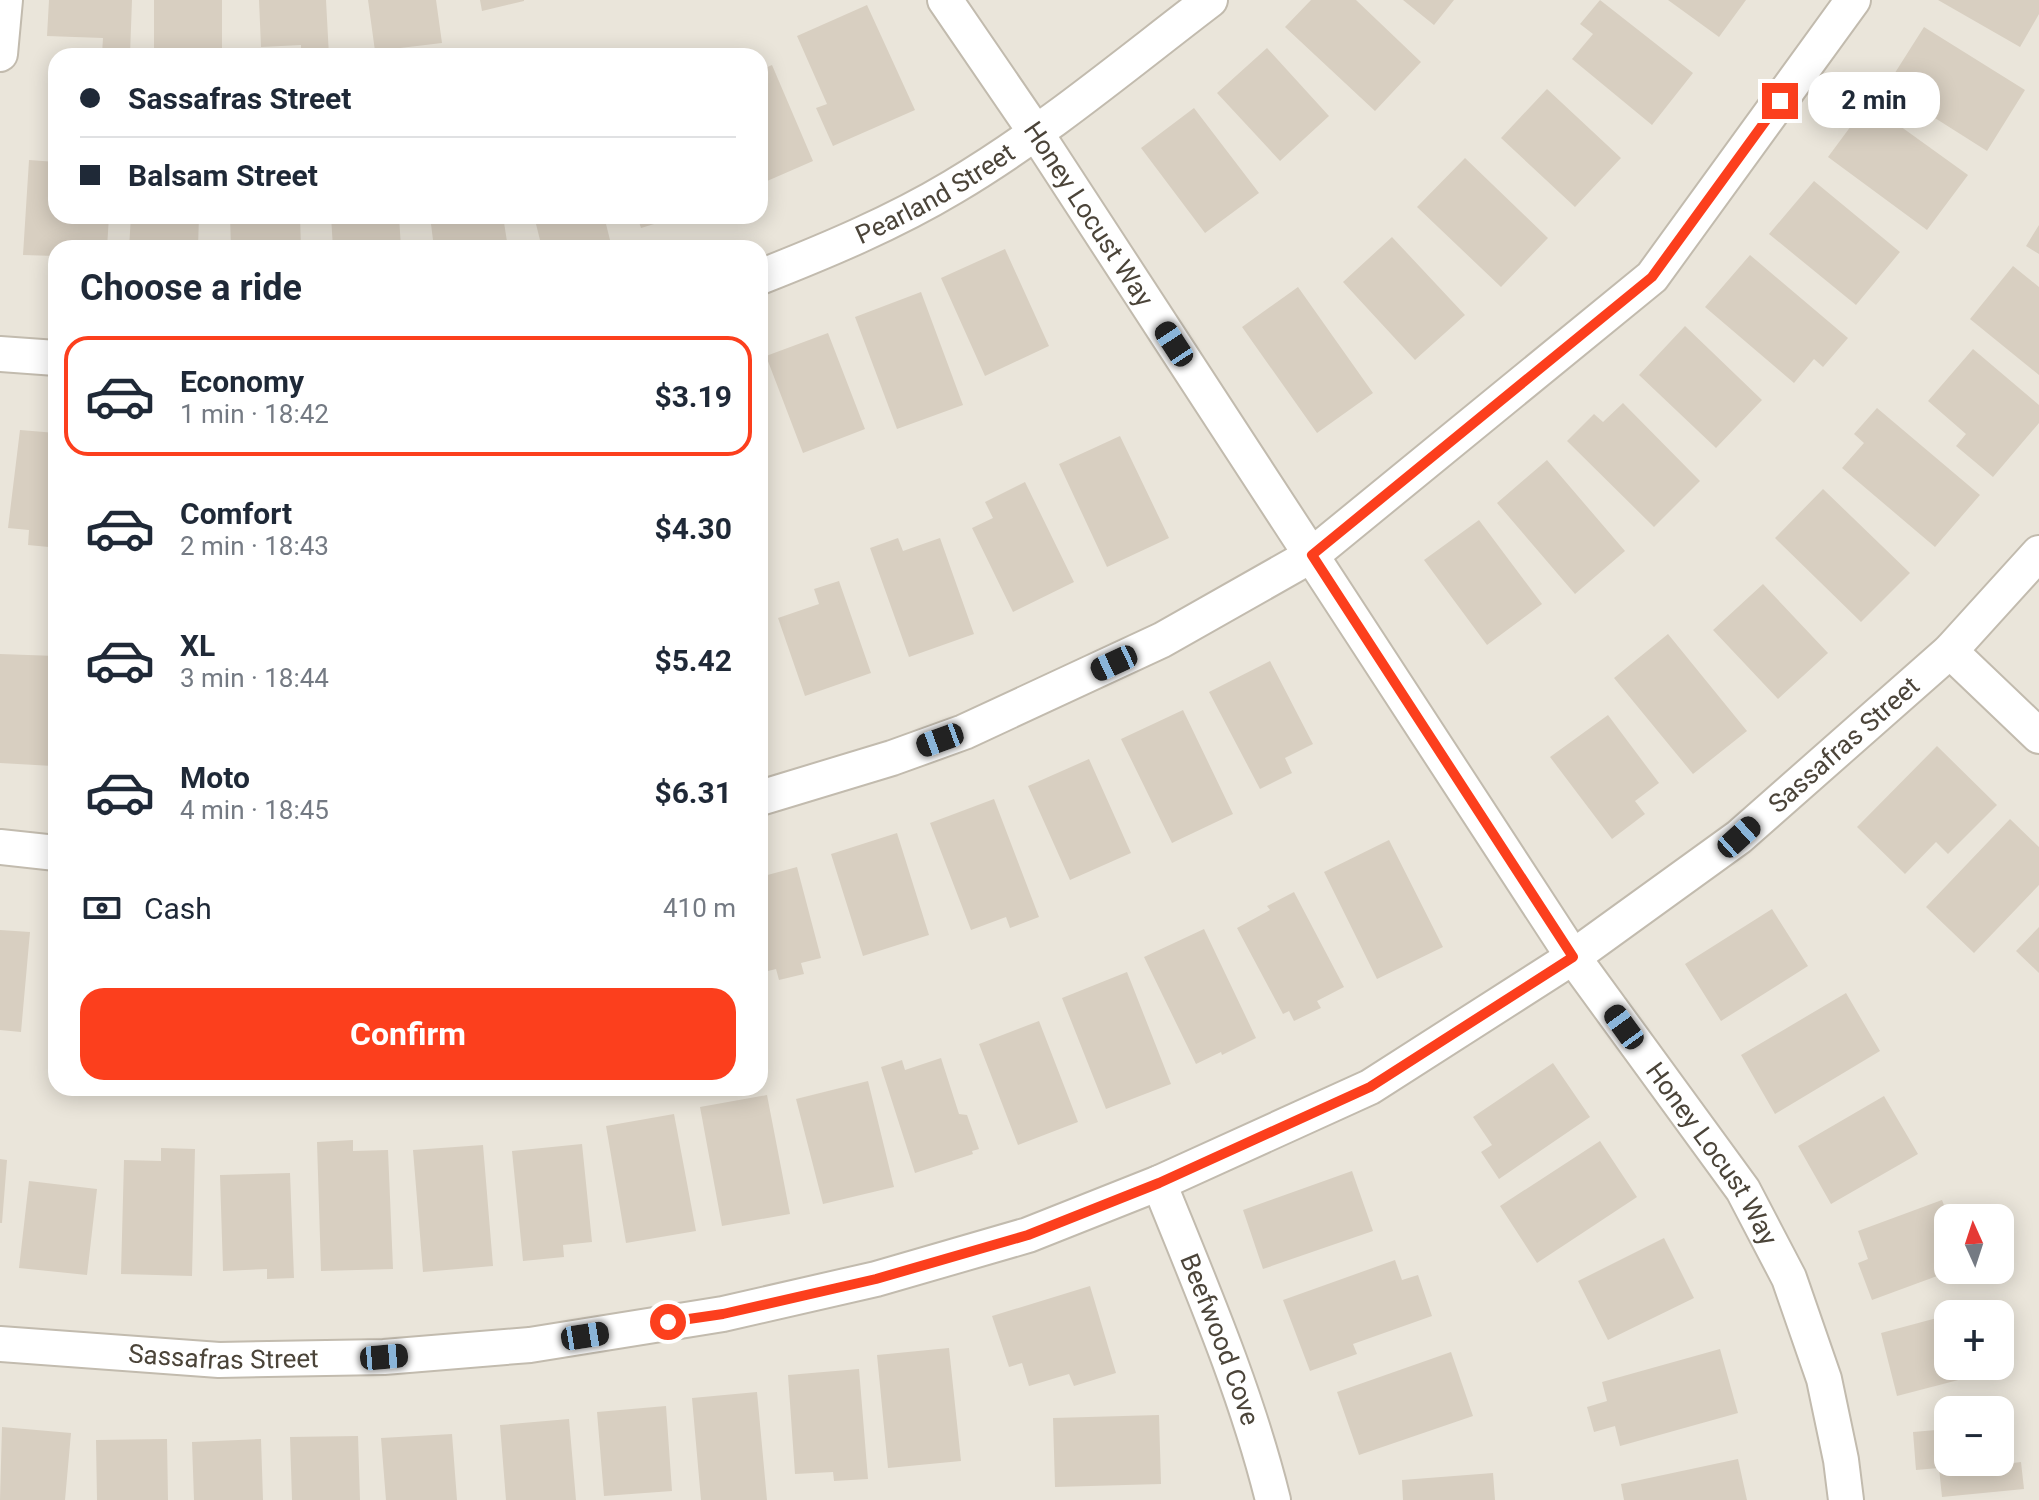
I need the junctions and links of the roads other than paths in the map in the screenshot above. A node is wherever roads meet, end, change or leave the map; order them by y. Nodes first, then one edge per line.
1 (5, 0) edge
2 (945, 0) edge
3 (1210, 0) edge
4 (1853, 0) edge
5 (0, 54) edge
6 (1036, 133) junction
7 (768, 274) edge
8 (0, 354) edge
9 (48, 357) edge
10 (2039, 553) edge
11 (1312, 555) junction
12 (1950, 651) junction
13 (2039, 736) edge
14 (768, 796) edge
15 (0, 847) edge
16 (48, 852) edge
17 (1573, 957) junction
18 (1159, 1183) junction
19 (0, 1344) edge
20 (1273, 1500) edge
21 (1846, 1500) edge

1 - 5 street
2 - 6 street, Honey Locust Way
3 - 6 street, Pearland Street
4 - 11 street
6 - 7 street, Pearland Street
6 - 11 street, Honey Locust Way
8 - 9 street
10 - 12 street, Sassafras Street
11 - 14 street
11 - 17 street, Honey Locust Way
12 - 13 street
12 - 17 street, Sassafras Street
15 - 16 street
17 - 18 street, Sassafras Street
17 - 21 street, Honey Locust Way
18 - 19 street, Sassafras Street
18 - 20 street, Beefwood Cove

